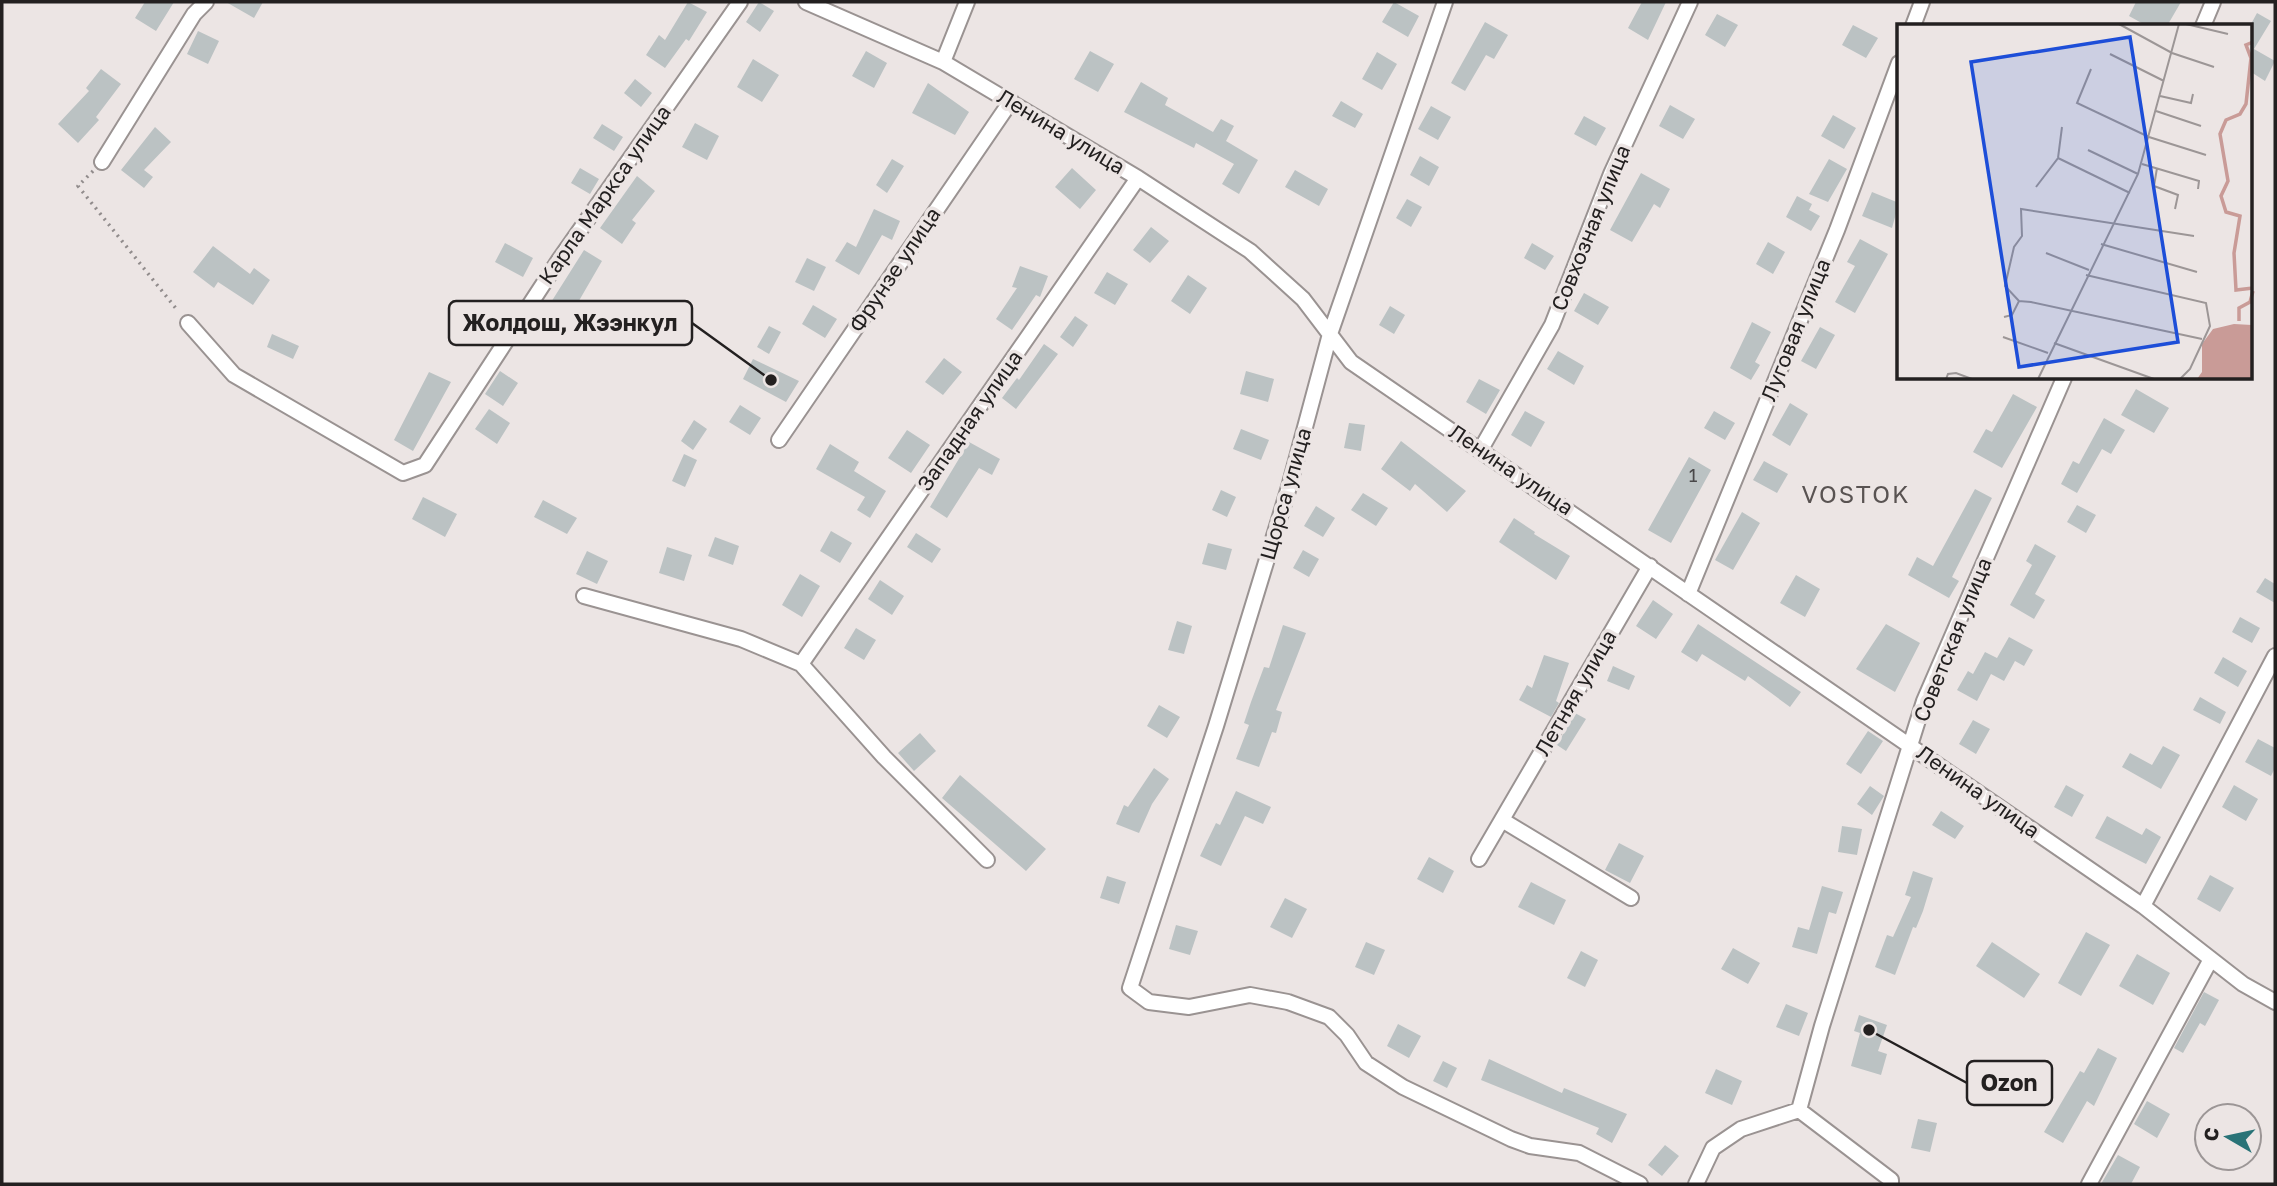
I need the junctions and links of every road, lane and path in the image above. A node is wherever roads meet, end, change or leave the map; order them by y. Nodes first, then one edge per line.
1 (206, 2) edge
2 (740, 2) edge
3 (806, 2) edge
4 (967, 2) edge
5 (1446, 2) edge
6 (1690, 2) edge
7 (1922, 2) edge
8 (2213, 2) edge
9 (1914, 24) edge
10 (2204, 24) edge
11 (943, 62) junction
12 (1897, 68) edge
13 (1011, 101) junction
14 (102, 162) joint
15 (1138, 178) junction
16 (188, 323) joint
17 (1330, 334) junction
18 (2063, 380) edge
19 (779, 440) dead end
20 (1481, 449) junction
21 (1650, 566) junction
22 (1688, 594) junction
23 (584, 596) dead end
24 (2275, 656) edge
25 (802, 664) junction
26 (1911, 746) junction
27 (1502, 820) junction
28 (1479, 859) dead end
29 (987, 860) dead end
30 (1631, 898) dead end
31 (2143, 906) junction
32 (2211, 959) junction
33 (2275, 1002) edge
34 (1799, 1110) junction
35 (1640, 1184) edge
36 (1696, 1184) edge
37 (1891, 1184) edge
38 (2089, 1184) edge

1 - 14 street
2 - 16 street, Карла Маркса улица
3 - 11 street, Ленина улица
4 - 11 street
5 - 17 street, Щорса улица
6 - 20 street, Совхозная улица
7 - 9 street
8 - 10 street
11 - 13 street, Ленина улица
12 - 22 street, Луговая улица
13 - 15 street, Ленина улица
13 - 19 street, Фрунзе улица
14 - 16 path
15 - 17 street, Ленина улица
15 - 25 street, Западная улица
17 - 20 street, Ленина улица
17 - 35 street, Щорса улица
18 - 26 street, Советская улица
20 - 21 street, Ленина улица
21 - 22 street, Ленина улица
21 - 27 street, Летняя улица
22 - 26 street, Ленина улица
23 - 25 street
24 - 31 street
25 - 29 street
26 - 31 street, Ленина улица
26 - 34 street, Советская улица
27 - 28 street, Летняя улица
27 - 30 street
31 - 32 street, Ленина улица
32 - 33 street, Ленина улица
32 - 38 street
34 - 36 street
34 - 37 street

